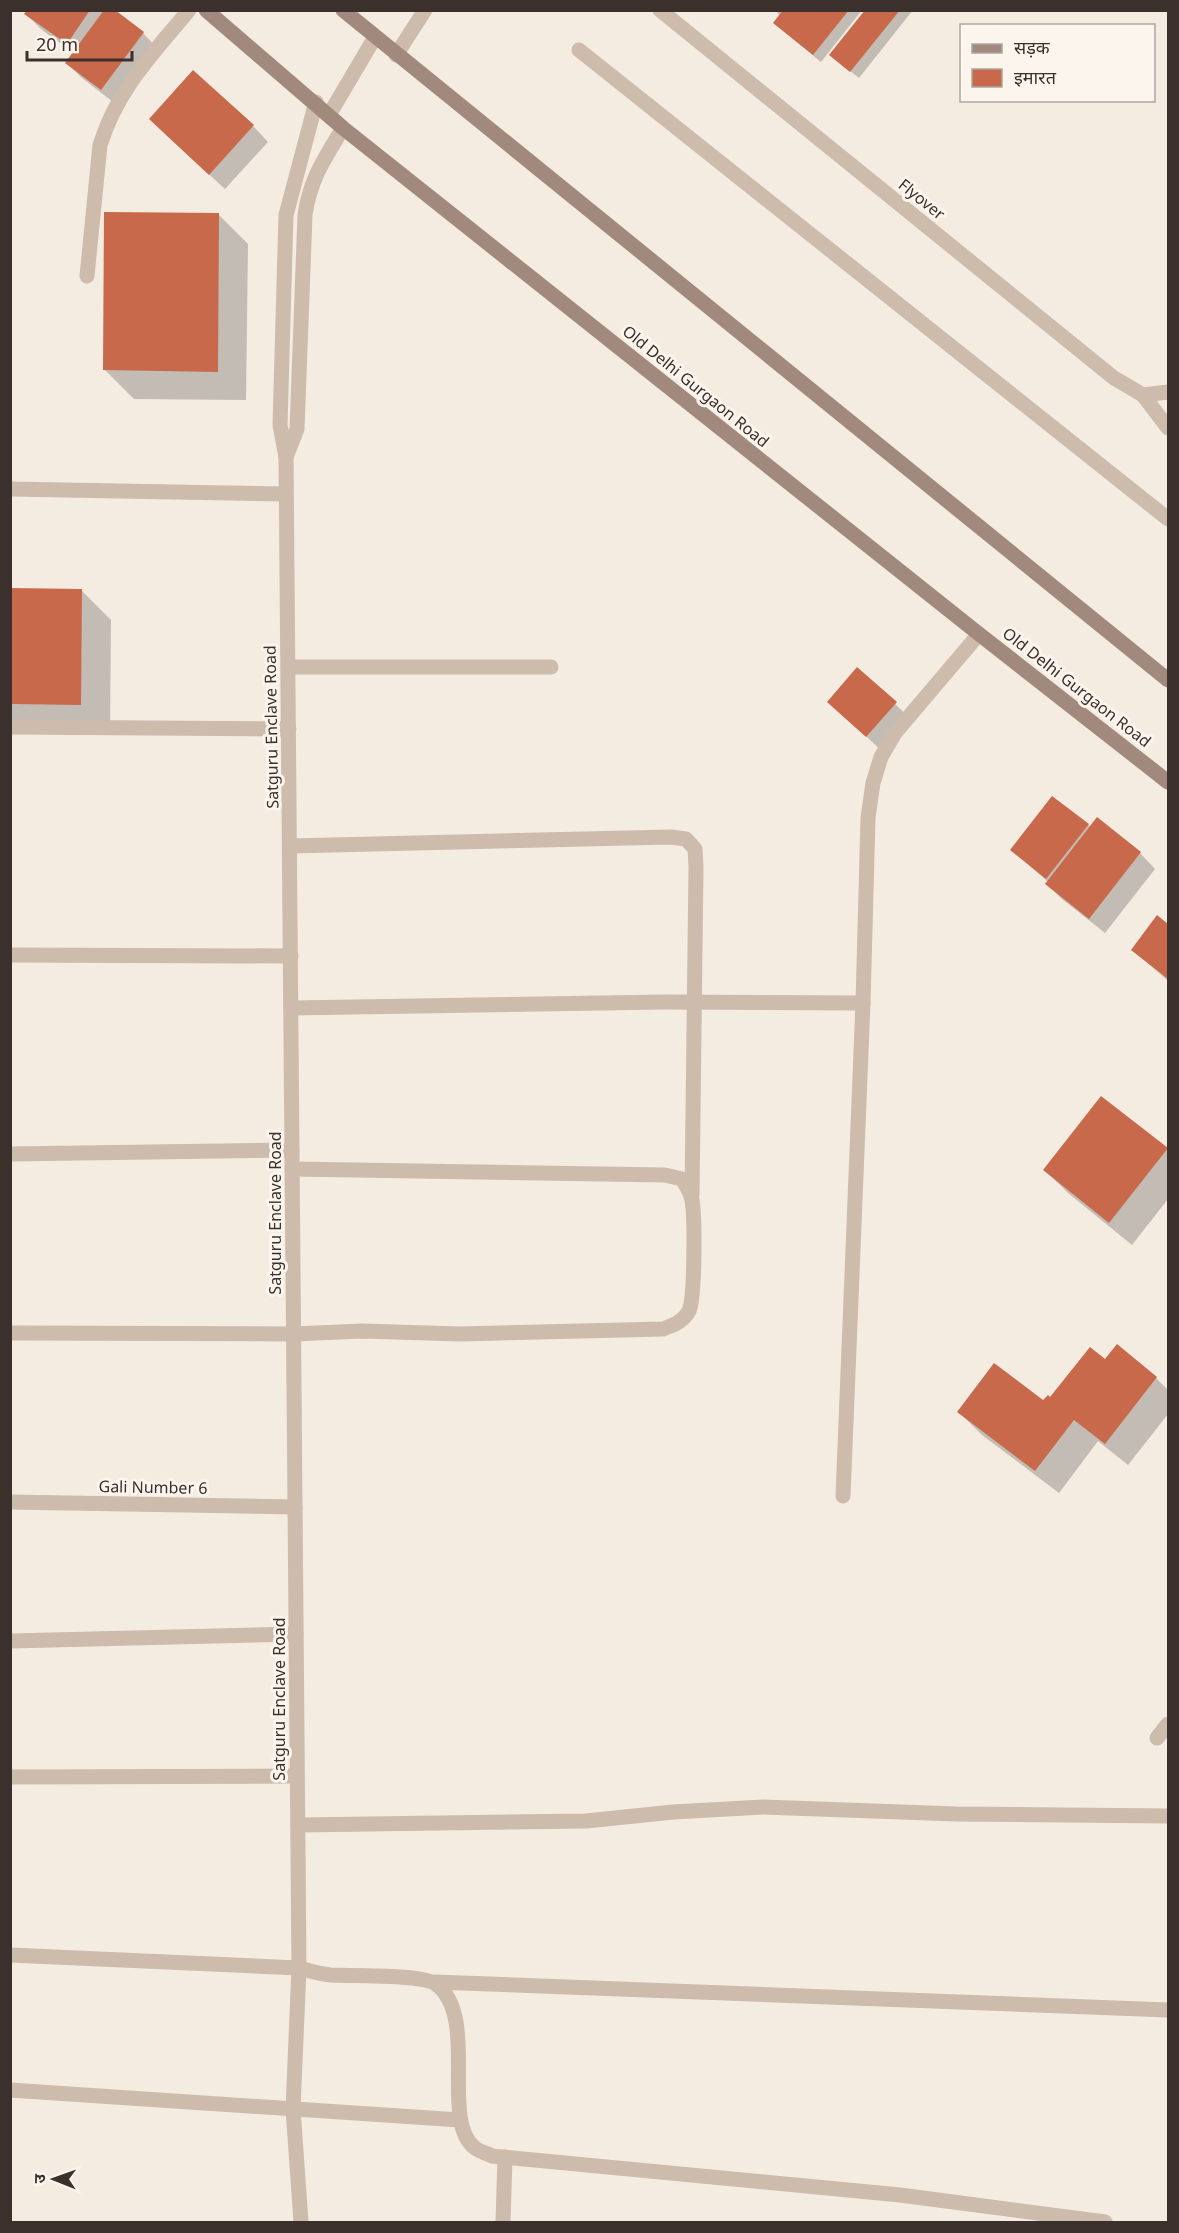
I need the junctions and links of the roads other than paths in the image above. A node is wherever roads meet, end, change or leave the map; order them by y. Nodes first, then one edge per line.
1 (189, 10) edge
2 (206, 10) edge
3 (343, 10) edge
4 (425, 10) edge
5 (660, 10) edge
6 (375, 37) junction
7 (579, 50) dead end
8 (396, 55) junction
9 (316, 102) junction
10 (329, 116) junction
11 (343, 128) junction
12 (87, 276) dead end
13 (1168, 392) edge
14 (1143, 395) junction
15 (1168, 428) edge
16 (286, 457) junction
17 (10, 489) edge
18 (286, 494) junction
19 (1168, 519) edge
20 (979, 634) junction
21 (288, 667) junction
22 (551, 667) dead end
23 (1168, 680) edge
24 (10, 727) edge
25 (289, 729) junction
26 (1168, 782) edge
27 (290, 846) junction
28 (10, 955) edge
29 (291, 956) junction
30 (693, 1002) junction
31 (863, 1003) junction
32 (291, 1008) junction
33 (292, 1150) junction
34 (10, 1154) edge
35 (292, 1169) junction
36 (692, 1197) junction
37 (10, 1333) edge
38 (293, 1334) junction
39 (843, 1496) dead end
40 (10, 1502) edge
41 (295, 1507) junction
42 (296, 1634) junction
43 (10, 1641) edge
44 (1168, 1724) edge
45 (1157, 1738) dead end
46 (297, 1776) junction
47 (10, 1777) edge
48 (1168, 1816) edge
49 (298, 1826) junction
50 (10, 1955) edge
51 (299, 1968) junction
52 (435, 1983) junction
53 (1168, 2010) edge
54 (10, 2090) edge
55 (293, 2109) junction
56 (460, 2120) junction
57 (505, 2157) junction
58 (301, 2223) edge
59 (503, 2223) edge
60 (1105, 2223) edge

1 - 12 street
2 - 9 main road, Old Delhi Gurgaon Road
3 - 6 main road
4 - 8 street
5 - 14 street, Flyover
6 - 8 main road
6 - 10 street
7 - 19 street
8 - 23 main road
9 - 10 main road, Old Delhi Gurgaon Road
9 - 16 street, Satguru Enclave Road
10 - 11 main road, Old Delhi Gurgaon Road
11 - 16 street, Satguru Enclave Road
11 - 20 main road, Old Delhi Gurgaon Road
13 - 14 street
14 - 15 street
16 - 18 street, Satguru Enclave Road
17 - 18 street
18 - 21 street, Satguru Enclave Road
20 - 26 main road, Old Delhi Gurgaon Road
20 - 31 street
21 - 22 street
21 - 25 street, Satguru Enclave Road
24 - 25 street
25 - 27 street, Satguru Enclave Road
27 - 29 street, Satguru Enclave Road
27 - 30 street
28 - 29 street
29 - 32 street, Satguru Enclave Road
30 - 31 street
30 - 32 street
30 - 36 street
31 - 39 street
32 - 33 street, Satguru Enclave Road
33 - 34 street
33 - 35 street, Satguru Enclave Road
35 - 36 street
35 - 38 street, Satguru Enclave Road
36 - 38 street
37 - 38 street
38 - 41 street, Satguru Enclave Road
40 - 41 street, Gali Number 6
41 - 42 street, Satguru Enclave Road
42 - 43 street
42 - 46 street, Satguru Enclave Road
44 - 45 street
46 - 47 street
46 - 49 street, Satguru Enclave Road
48 - 49 street
49 - 51 street, Satguru Enclave Road
50 - 51 street
51 - 52 street
51 - 55 street, Satguru Enclave Road
52 - 53 street
52 - 56 street
54 - 55 street
55 - 56 street
55 - 58 street, Satguru Enclave Road
56 - 57 street
57 - 59 street
57 - 60 street

